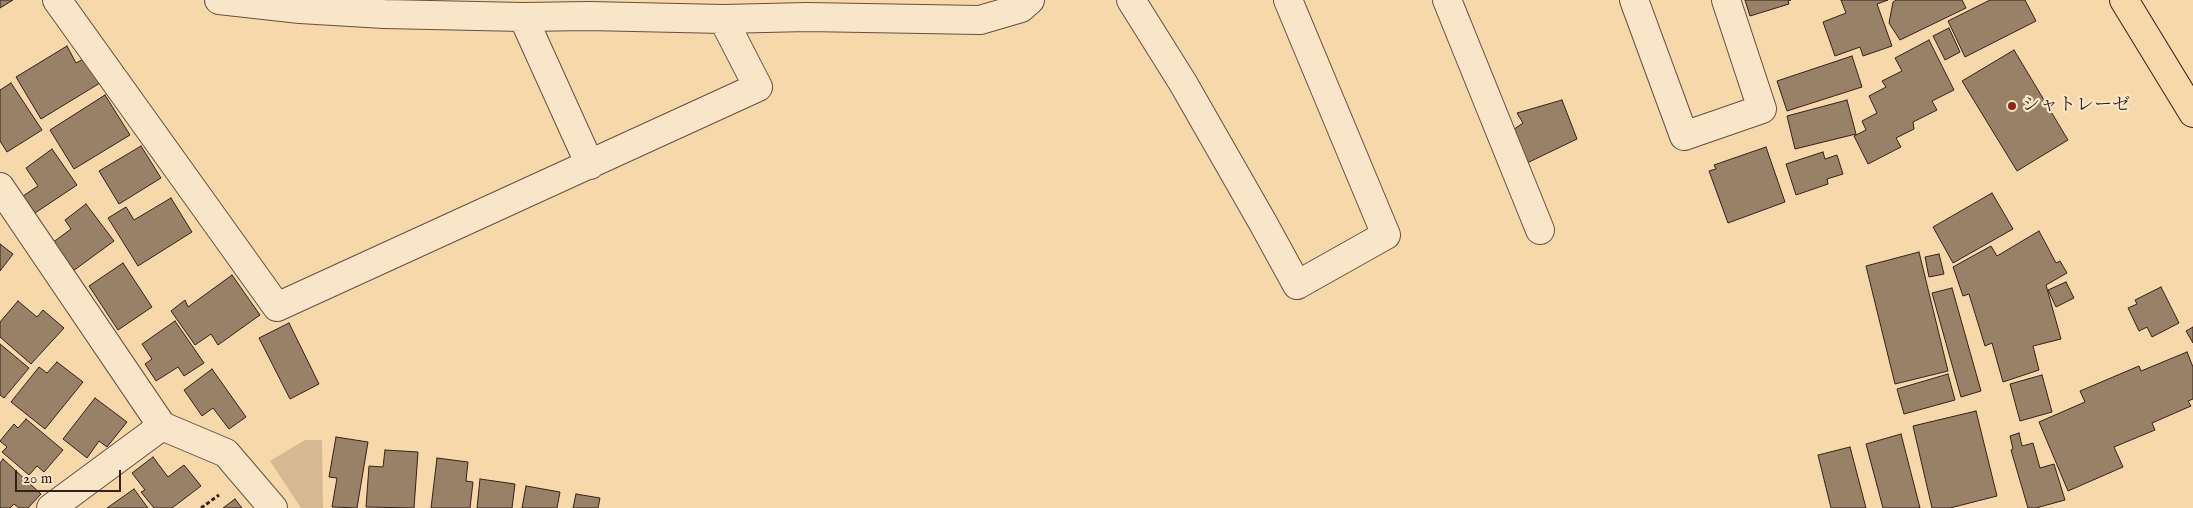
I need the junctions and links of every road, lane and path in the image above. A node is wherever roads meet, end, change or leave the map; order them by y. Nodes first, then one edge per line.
1 (57, 0) edge
2 (219, 0) edge
3 (1131, 0) edge
4 (1288, 0) edge
5 (1447, 0) edge
6 (1634, 0) edge
7 (1726, 0) edge
8 (2124, 0) edge
9 (1022, 3) edge
10 (380, 7) edge
11 (584, 8) edge
12 (800, 8) edge
13 (523, 17) junction
14 (723, 19) junction
15 (2193, 113) edge
16 (590, 165) junction
17 (0, 187) edge
18 (1540, 230) dead end
19 (162, 426) junction
20 (50, 508) edge
21 (273, 508) edge

1 - 16 street
2 - 10 street
3 - 4 street
5 - 18 street
6 - 7 street
8 - 15 main road
9 - 12 street
10 - 13 street
11 - 13 street
11 - 14 street
12 - 14 street
13 - 16 street
14 - 16 street
17 - 19 street
19 - 20 street
19 - 21 street

